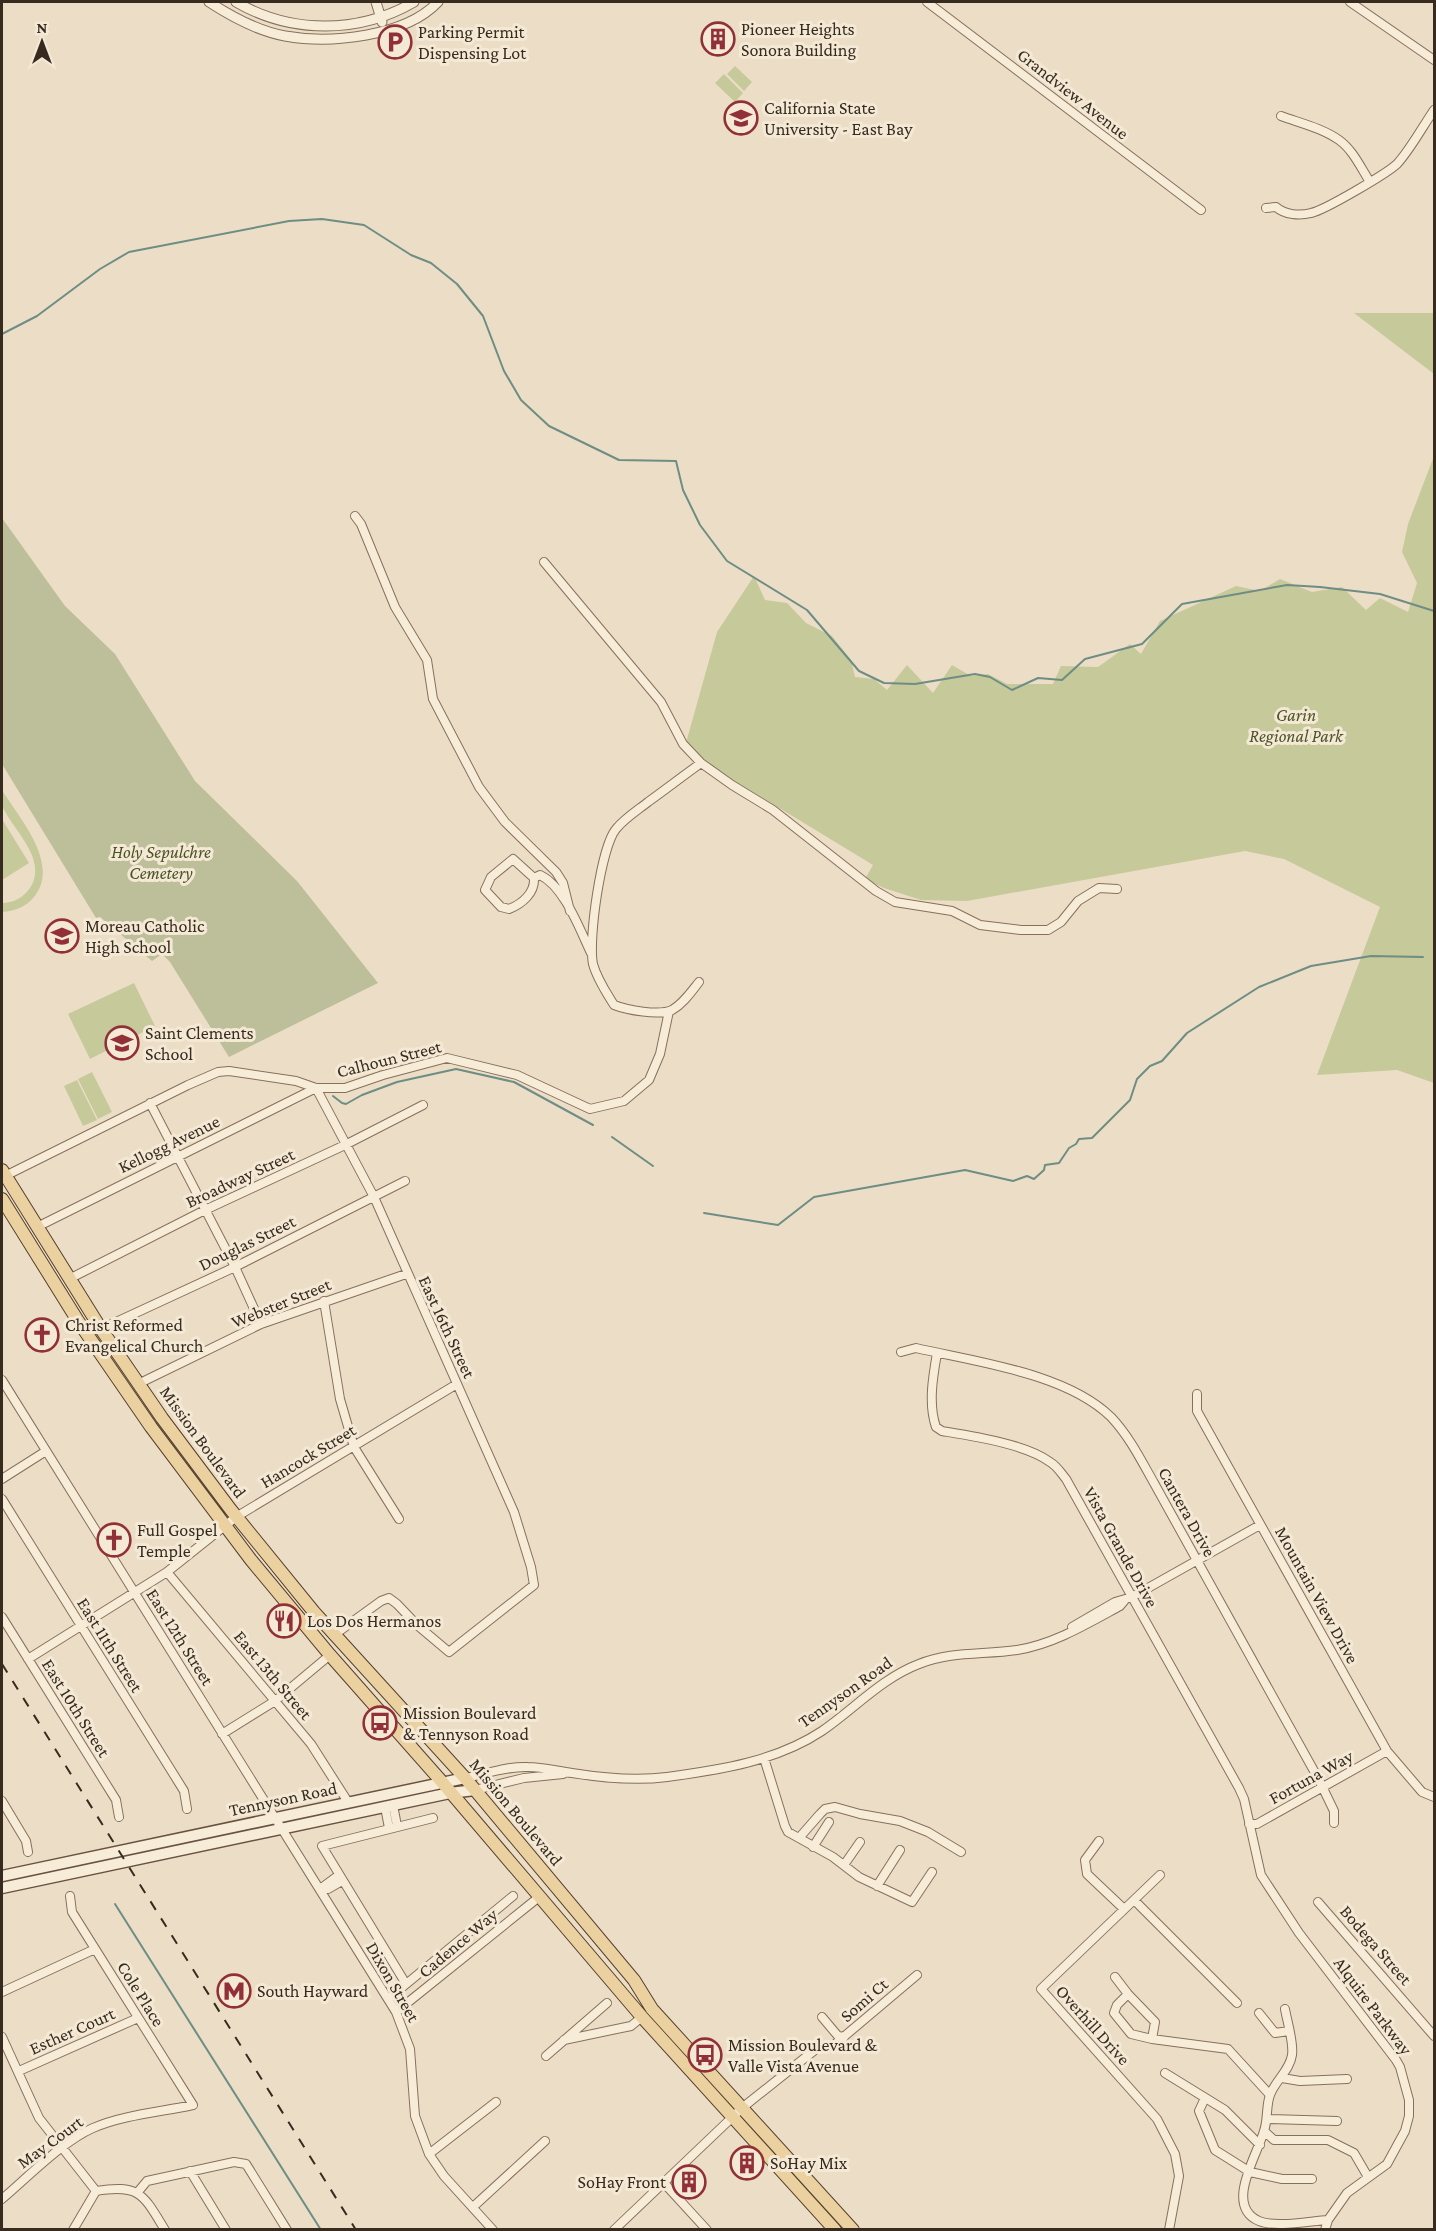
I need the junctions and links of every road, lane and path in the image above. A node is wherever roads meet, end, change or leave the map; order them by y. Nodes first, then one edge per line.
1 (209, 2) edge
2 (236, 2) edge
3 (376, 2) edge
4 (414, 2) edge
5 (438, 2) edge
6 (927, 2) edge
7 (1350, 2) edge
8 (939, 5) edge
9 (381, 17) junction
10 (385, 30) junction
11 (1434, 60) edge
12 (1434, 110) edge
13 (1281, 116) dead end
14 (1370, 182) junction
15 (1266, 208) dead end
16 (1201, 210) dead end
17 (355, 516) dead end
18 (544, 562) dead end
19 (700, 763) junction
20 (534, 878) junction
21 (1117, 890) dead end
22 (570, 911) junction
23 (593, 957) junction
24 (699, 982) dead end
25 (669, 1011) junction
26 (316, 1088) junction
27 (150, 1103) junction
28 (423, 1105) dead end
29 (345, 1145) junction
30 (177, 1157) junction
31 (3, 1174) edge
32 (405, 1181) dead end
33 (374, 1197) junction
34 (2, 1198) edge
35 (205, 1210) junction
36 (37, 1227) junction
37 (235, 1267) junction
38 (406, 1274) junction
39 (69, 1279) junction
40 (324, 1301) junction
41 (261, 1324) junction
42 (101, 1329) junction
43 (901, 1352) dead end
44 (937, 1353) junction
45 (2, 1380) edge
46 (138, 1384) junction
47 (457, 1384) junction
48 (1197, 1394) dead end
49 (354, 1447) junction
50 (46, 1451) junction
51 (2, 1479) edge
52 (2, 1499) edge
53 (236, 1516) junction
54 (399, 1519) dead end
55 (1260, 1525) junction
56 (224, 1526) junction
57 (1197, 1561) junction
58 (167, 1572) junction
59 (134, 1592) junction
60 (1128, 1598) junction
61 (2, 1617) edge
62 (81, 1626) junction
63 (334, 1635) junction
64 (330, 1655) junction
65 (27, 1659) junction
66 (275, 1701) junction
67 (222, 1734) junction
68 (1387, 1751) junction
69 (765, 1758) junction
70 (573, 1773) junction
71 (465, 1778) junction
72 (442, 1782) junction
73 (1322, 1787) junction
74 (475, 1790) junction
75 (450, 1793) junction
76 (1434, 1797) edge
77 (2, 1801) edge
78 (348, 1802) junction
79 (389, 1806) junction
80 (187, 1809) dead end
81 (119, 1817) dead end
82 (274, 1818) junction
83 (433, 1818) dead end
84 (829, 1822) dead end
85 (1334, 1822) dead end
86 (1249, 1824) junction
87 (393, 1827) junction
88 (281, 1829) junction
89 (799, 1838) junction
90 (1099, 1841) dead end
91 (860, 1842) dead end
92 (813, 1847) junction
93 (900, 1850) dead end
94 (28, 1852) dead end
95 (961, 1852) dead end
96 (844, 1865) junction
97 (932, 1872) dead end
98 (1160, 1875) dead end
99 (2, 1876) edge
100 (341, 1878) junction
101 (877, 1886) junction
102 (2, 1888) edge
103 (320, 1890) junction
104 (70, 1896) dead end
105 (513, 1896) dead end
106 (539, 1897) junction
107 (1134, 1900) junction
108 (1318, 1902) dead end
109 (1124, 1909) junction
110 (95, 1949) junction
111 (917, 1975) dead end
112 (1115, 1977) dead end
113 (406, 1984) junction
114 (2, 1992) edge
115 (1128, 1994) junction
116 (388, 1999) junction
117 (607, 2003) dead end
118 (1237, 2003) dead end
119 (1285, 2009) dead end
120 (396, 2012) junction
121 (1258, 2013) dead end
122 (642, 2017) junction
123 (822, 2017) dead end
124 (138, 2018) junction
125 (1289, 2031) junction
126 (1434, 2036) edge
127 (2, 2037) edge
128 (844, 2037) junction
129 (1152, 2039) junction
130 (564, 2040) junction
131 (546, 2056) dead end
132 (18, 2071) junction
133 (1165, 2073) dead end
134 (1282, 2078) junction
135 (1347, 2079) dead end
136 (1270, 2095) junction
137 (1205, 2098) junction
138 (496, 2102) dead end
139 (193, 2105) joint
140 (742, 2108) junction
141 (731, 2118) junction
142 (1267, 2118) junction
143 (1336, 2121) dead end
144 (1264, 2131) junction
145 (546, 2141) dead end
146 (1260, 2145) junction
147 (62, 2149) junction
148 (429, 2154) junction
149 (190, 2171) junction
150 (1250, 2172) junction
151 (1368, 2177) junction
152 (1312, 2179) dead end
153 (664, 2183) junction
154 (96, 2192) junction
155 (137, 2193) junction
156 (2, 2199) edge
157 (473, 2207) junction
158 (1328, 2220) junction
159 (73, 2229) edge
160 (165, 2229) edge
161 (226, 2229) edge
162 (286, 2229) edge
163 (493, 2229) edge
164 (614, 2229) edge
165 (707, 2229) edge
166 (835, 2229) edge
167 (853, 2229) edge
168 (1169, 2229) edge
169 (1325, 2229) edge

1 - 10 street
2 - 9 street
3 - 9 street
4 - 9 street
5 - 10 street
6 - 8 street, Grandview Avenue
7 - 11 street
8 - 16 street, Grandview Avenue
9 - 10 street
12 - 14 street
13 - 14 street
14 - 15 street
17 - 22 street
18 - 19 street
19 - 21 street
19 - 23 street
20 - 20 street
20 - 22 street
22 - 23 street
23 - 25 street
24 - 25 street
25 - 26 street, Calhoun Street
26 - 27 street, Calhoun Street
26 - 29 street, East 16th Street
26 - 30 street, Kellogg Avenue
27 - 30 street
27 - 31 street, Calhoun Street
28 - 29 street, Broadway Street
29 - 33 street, East 16th Street
29 - 35 street, Broadway Street
30 - 35 street
30 - 36 street, Kellogg Avenue
31 - 36 main road, Mission Boulevard
32 - 33 street, Douglas Street
33 - 37 street, Douglas Street
33 - 38 street, East 16th Street
34 - 56 main road, Mission Boulevard
35 - 37 street
35 - 39 street, Broadway Street
36 - 39 main road, Mission Boulevard
37 - 41 street
37 - 42 street, Douglas Street
38 - 40 street, Webster Street
38 - 47 street, East 16th Street
39 - 42 main road, Mission Boulevard
40 - 41 street, Webster Street
40 - 49 street
41 - 46 street, Webster Street
42 - 46 main road, Mission Boulevard
43 - 44 street, Cantera Drive
44 - 57 street, Cantera Drive
44 - 60 street, Vista Grande Drive
45 - 50 street, East 12th Street
46 - 53 main road, Mission Boulevard
47 - 49 street, Hancock Street
47 - 63 street, East 16th Street
48 - 55 street, Mountain View Drive
49 - 53 street, Hancock Street
49 - 54 street
50 - 51 street
50 - 59 street, East 12th Street
52 - 62 street, East 11th Street
53 - 56 street, Hancock Street
53 - 63 main road, Mission Boulevard
55 - 57 street, Tennyson Road
55 - 68 street, Mountain View Drive
56 - 58 street, Hancock Street
56 - 64 main road, Mission Boulevard
57 - 60 street, Tennyson Road
57 - 73 street, Cantera Drive
58 - 59 street, Hancock Street
58 - 66 street, East 13th Street
59 - 62 street, Hancock Street
59 - 67 street, East 12th Street
60 - 69 street, Tennyson Road
60 - 86 street, Vista Grande Drive
61 - 65 street, East 10th Street
62 - 65 street, Hancock Street
62 - 80 street, East 11th Street
63 - 71 main road, Mission Boulevard
64 - 66 street
64 - 72 main road, Mission Boulevard
65 - 81 street, East 10th Street
66 - 67 street
66 - 78 street, East 13th Street
67 - 82 street, East 12th Street
68 - 73 street, Fortuna Way
68 - 76 street, Mountain View Drive
69 - 70 street, Tennyson Road
69 - 89 street
70 - 71 street, Tennyson Road
70 - 74 street, Tennyson Road
71 - 72 main road, Tennyson Road
71 - 74 main road, Mission Boulevard
72 - 75 main road, Mission Boulevard
72 - 78 main road, Tennyson Road
73 - 85 street, Cantera Drive
73 - 86 street, Fortuna Way
74 - 75 main road, Tennyson Road
74 - 140 main road, Mission Boulevard
75 - 79 main road, Tennyson Road
75 - 106 main road, Mission Boulevard
77 - 94 street
78 - 82 main road, Tennyson Road
79 - 87 street
79 - 88 main road, Tennyson Road
82 - 88 street, Dixon Street
82 - 99 main road, Tennyson Road
83 - 87 street
84 - 92 street
86 - 151 street, Alquire Parkway
87 - 100 street
88 - 102 main road, Tennyson Road
88 - 103 street, Dixon Street
89 - 92 street
89 - 95 street
90 - 109 street
91 - 96 street
92 - 96 street
93 - 101 street
96 - 101 street
97 - 101 street
98 - 107 street, Overhill Drive
100 - 103 street
100 - 113 street
103 - 116 street, Dixon Street
104 - 110 street, Cole Place
105 - 113 street
106 - 120 street, Cadence Way
106 - 122 main road, Mission Boulevard
107 - 109 street, Overhill Drive
107 - 118 street
108 - 126 street, Bodega Street
109 - 168 street, Overhill Drive
110 - 114 street
110 - 124 street, Cole Place
111 - 128 street, Somi Ct
112 - 115 street
113 - 116 street
115 - 129 street
115 - 129 street
116 - 120 street, Dixon Street
117 - 130 street
119 - 125 street
120 - 148 street, Dixon Street
121 - 125 street
122 - 130 street
122 - 141 main road, Mission Boulevard
123 - 128 street
124 - 132 street, Esther Court
124 - 139 street, Cole Place
125 - 134 street
127 - 132 street
128 - 140 street, Somi Ct
129 - 136 street
130 - 131 street
132 - 147 street
133 - 137 street
134 - 135 street
134 - 136 street
136 - 142 street
137 - 146 street
137 - 150 street
138 - 148 street
139 - 147 street, May Court
140 - 141 street, Somi Ct
140 - 167 main road, Mission Boulevard
141 - 153 street, Somi Ct
141 - 166 main road, Mission Boulevard
142 - 143 street
142 - 144 street
144 - 146 street
144 - 151 street
145 - 157 street
146 - 150 street
147 - 154 street
147 - 156 street, May Court
148 - 157 street, Dixon Street
149 - 155 street
149 - 161 street
149 - 162 street
150 - 152 street
150 - 158 street
151 - 158 street, Alquire Parkway
153 - 164 street, Somi Ct
153 - 165 street
154 - 155 street
154 - 159 street
155 - 160 street
157 - 163 street, Dixon Street
158 - 169 street, Alquire Parkway

